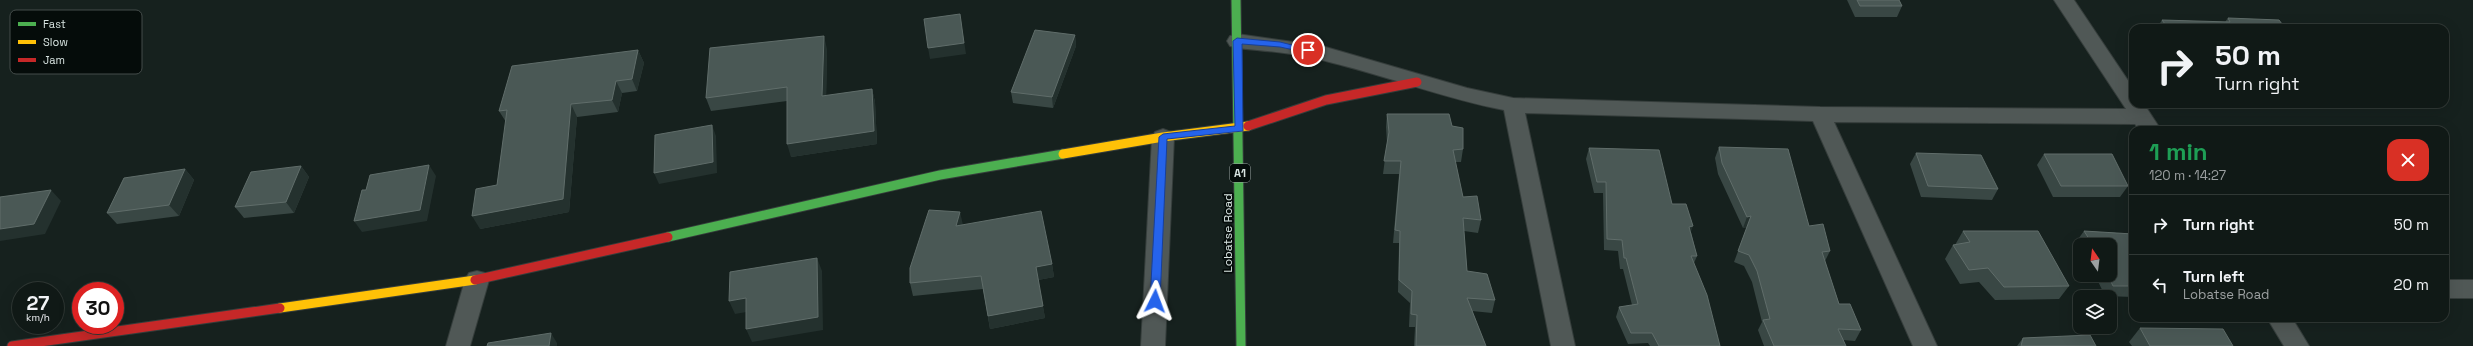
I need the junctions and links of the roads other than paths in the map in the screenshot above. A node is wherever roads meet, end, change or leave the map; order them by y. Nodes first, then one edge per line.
1 (1236, 0) edge
2 (2064, 0) edge
3 (1237, 41) junction
4 (1417, 82) junction
5 (2129, 98) edge
6 (1513, 105) junction
7 (2136, 108) edge
8 (1820, 114) junction
9 (2146, 123) edge
10 (1240, 129) junction
11 (1163, 137) junction
12 (477, 280) junction
13 (2449, 289) edge
14 (2473, 289) edge
15 (2282, 322) edge
16 (12, 346) edge
17 (458, 346) edge
18 (1153, 346) edge
19 (1241, 346) edge
20 (1563, 346) edge
21 (1925, 346) edge
22 (2297, 346) edge

1 - 3 main road, Lobatse Road / A1
2 - 5 street
3 - 4 street
3 - 10 main road, Lobatse Road / A1
4 - 6 street
4 - 10 main road
6 - 8 street
6 - 20 street
7 - 9 street
8 - 9 street
8 - 21 street
10 - 11 main road
10 - 19 main road, Lobatse Road / A1
11 - 12 main road
11 - 18 street
12 - 16 main road
12 - 17 street
13 - 14 street
15 - 22 street

